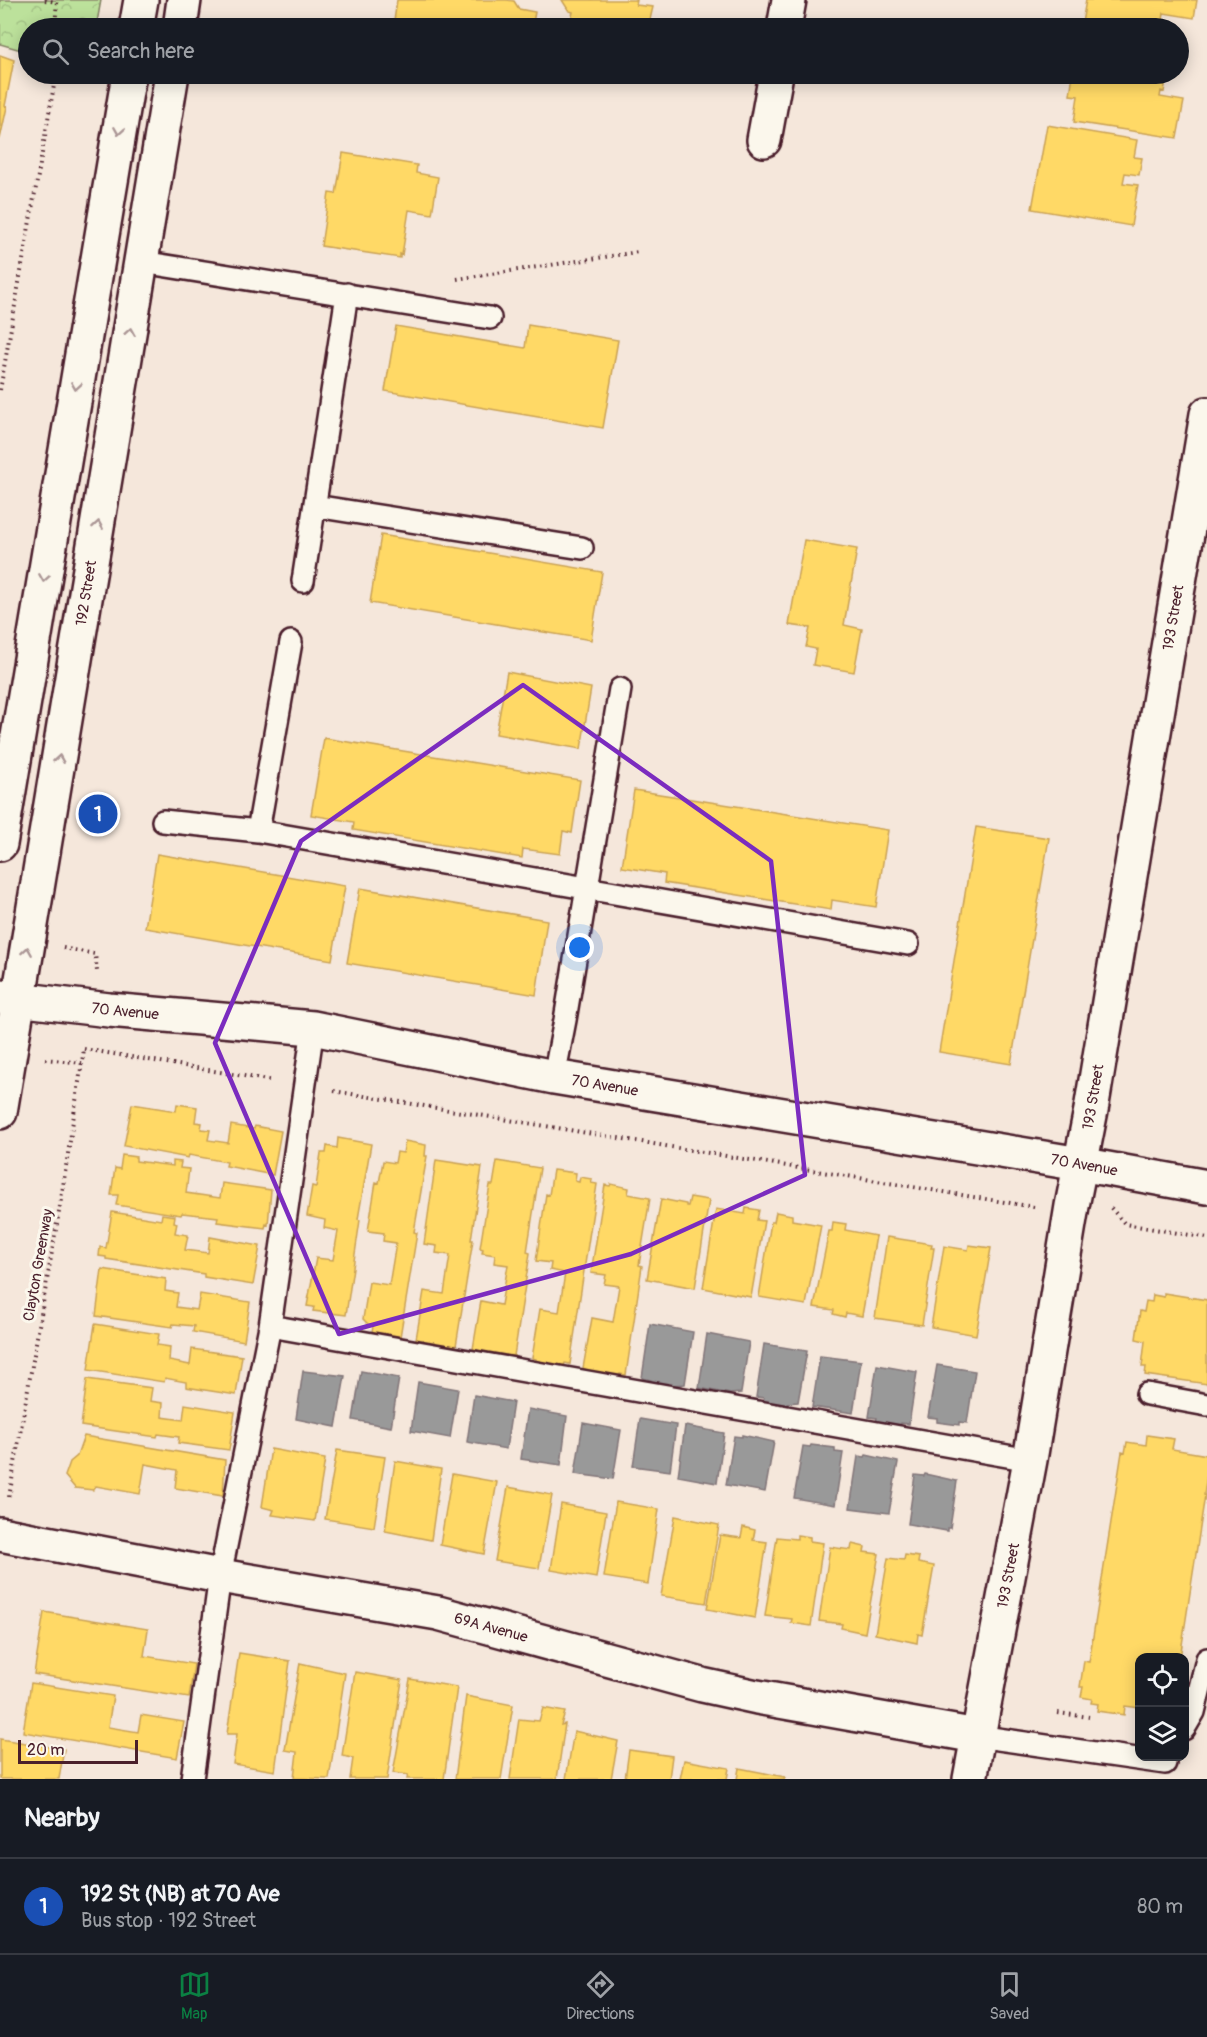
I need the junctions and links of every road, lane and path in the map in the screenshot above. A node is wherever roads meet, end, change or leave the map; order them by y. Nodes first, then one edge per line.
1 (45, 0) edge
2 (141, 0) edge
3 (184, 0) edge
4 (789, 0) edge
5 (56, 1) edge
6 (56, 18) edge
7 (138, 18) edge
8 (181, 18) edge
9 (786, 18) edge
10 (54, 84) edge
11 (127, 84) edge
12 (170, 84) edge
13 (774, 84) edge
14 (764, 140) dead end
15 (638, 252) dead end
16 (142, 262) junction
17 (448, 280) dead end
18 (347, 294) junction
19 (490, 318) dead end
20 (0, 390) edge
21 (1207, 414) edge
22 (315, 506) junction
23 (582, 548) dead end
24 (303, 581) dead end
25 (291, 642) dead end
26 (620, 689) dead end
27 (163, 821) dead end
28 (258, 831) junction
29 (0, 844) edge
30 (586, 888) junction
31 (908, 944) dead end
32 (73, 949) dead end
33 (97, 978) dead end
34 (10, 998) edge
35 (313, 1028) junction
36 (86, 1042) dead end
37 (84, 1049) junction
38 (47, 1060) dead end
39 (82, 1063) junction
40 (554, 1077) junction
41 (304, 1086) junction
42 (0, 1112) edge
43 (1080, 1164) junction
44 (1207, 1187) edge
45 (1107, 1204) dead end
46 (1042, 1208) dead end
47 (1207, 1238) edge
48 (270, 1326) junction
49 (1147, 1394) dead end
50 (1207, 1405) edge
51 (1030, 1460) junction
52 (9, 1498) dead end
53 (0, 1534) edge
54 (220, 1576) junction
55 (1207, 1659) edge
56 (1189, 1721) edge
57 (977, 1736) junction
58 (1167, 1766) edge
59 (192, 1779) edge
60 (970, 1779) edge

1 - 5 path
2 - 7 street
3 - 8 street
4 - 9 street
5 - 6 path
10 - 20 path
11 -> 29 street
12 - 16 street, 192 Street
13 - 14 street
15 - 17 path
16 - 18 lane
34 -> 16 street, 192 Street
18 - 19 lane
18 - 22 lane
21 - 43 street, 193 Street
22 - 23 lane
22 - 24 lane
25 - 28 lane
26 - 30 lane
27 - 28 lane
28 - 30 lane
30 - 31 lane
30 - 40 lane
32 - 33 path
34 - 35 street, 70 Avenue
34 - 42 street, 192 Street
35 - 40 street, 70 Avenue
35 - 41 lane
36 - 37 path, Clayton Greenway
37 - 39 path, Clayton Greenway
37 - 41 path
38 - 39 path
39 - 52 path, Clayton Greenway
40 - 43 street, 70 Avenue
41 - 46 path
41 - 48 lane
43 - 44 street, 70 Avenue
43 - 51 street, 193 Street
45 - 47 path
48 - 51 lane
48 - 54 lane
49 - 50 lane
51 - 57 street, 193 Street
53 - 54 street, 69A Avenue
54 - 57 street, 69A Avenue
54 - 59 lane
55 - 56 lane
57 - 58 lane
57 - 60 street, 193 Street

